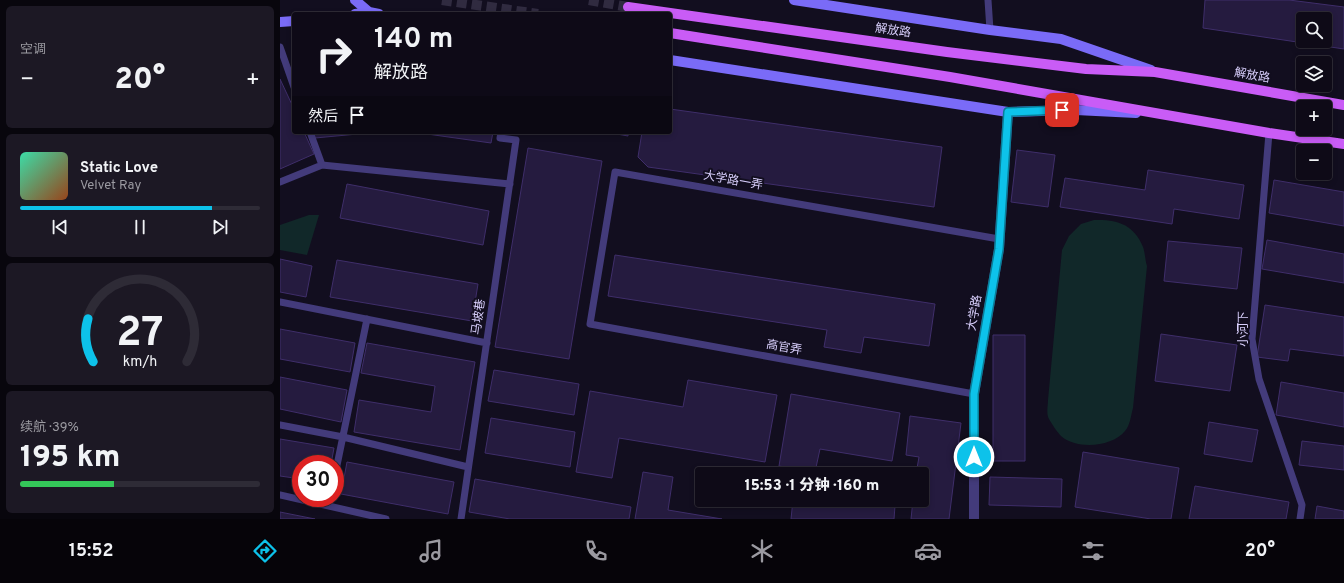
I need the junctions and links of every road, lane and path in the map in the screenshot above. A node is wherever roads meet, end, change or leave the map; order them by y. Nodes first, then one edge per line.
1 (355, 0) edge
2 (794, 0) edge
3 (988, 0) edge
4 (628, 7) tunnel mouth
5 (373, 12) edge
6 (663, 12) edge
7 (672, 13) edge
8 (292, 20) edge
9 (280, 22) edge
10 (990, 30) junction
11 (672, 33) edge
12 (280, 47) edge
13 (672, 60) edge
14 (1155, 72) junction
15 (292, 81) edge
16 (1344, 105) edge
17 (1008, 112) junction
18 (1168, 115) junction
19 (1269, 133) junction
20 (311, 134) edge
21 (501, 134) edge
22 (1344, 144) edge
23 (322, 165) junction
24 (280, 182) edge
25 (510, 184) junction
26 (999, 239) junction
27 (280, 302) edge
28 (367, 319) junction
29 (590, 324) joint
30 (486, 343) junction
31 (974, 394) junction
32 (280, 425) edge
33 (343, 437) junction
34 (339, 455) edge
35 (468, 467) junction
36 (280, 495) edge
37 (292, 498) edge
38 (333, 507) edge
39 (386, 519) edge
40 (461, 519) edge
41 (974, 519) edge
42 (1300, 519) edge

1 - 5 main road
2 - 10 main road, 解放路
3 - 10 lane
4 - 6 main road, 解放路
7 - 14 main road, 解放路
8 - 9 main road
10 - 14 main road, 解放路
11 - 18 main road
12 - 15 lane
13 - 17 main road
14 - 16 main road, 解放路
17 - 18 main road
17 - 26 street, 大学路
18 - 19 main road
19 - 22 main road
19 - 42 lane, 小河下
20 - 23 lane
21 - 25 lane, 马坡巷
23 - 24 lane
23 - 25 lane
25 - 30 lane, 马坡巷
26 - 29 lane, 大学路一弄
26 - 31 street, 大学路
27 - 28 lane
28 - 30 lane
28 - 33 lane
29 - 31 lane, 高官弄
30 - 35 lane, 马坡巷
31 - 41 street, 大学路
32 - 33 lane
33 - 34 lane
33 - 35 lane
35 - 40 lane, 马坡巷
36 - 37 lane
38 - 39 lane

